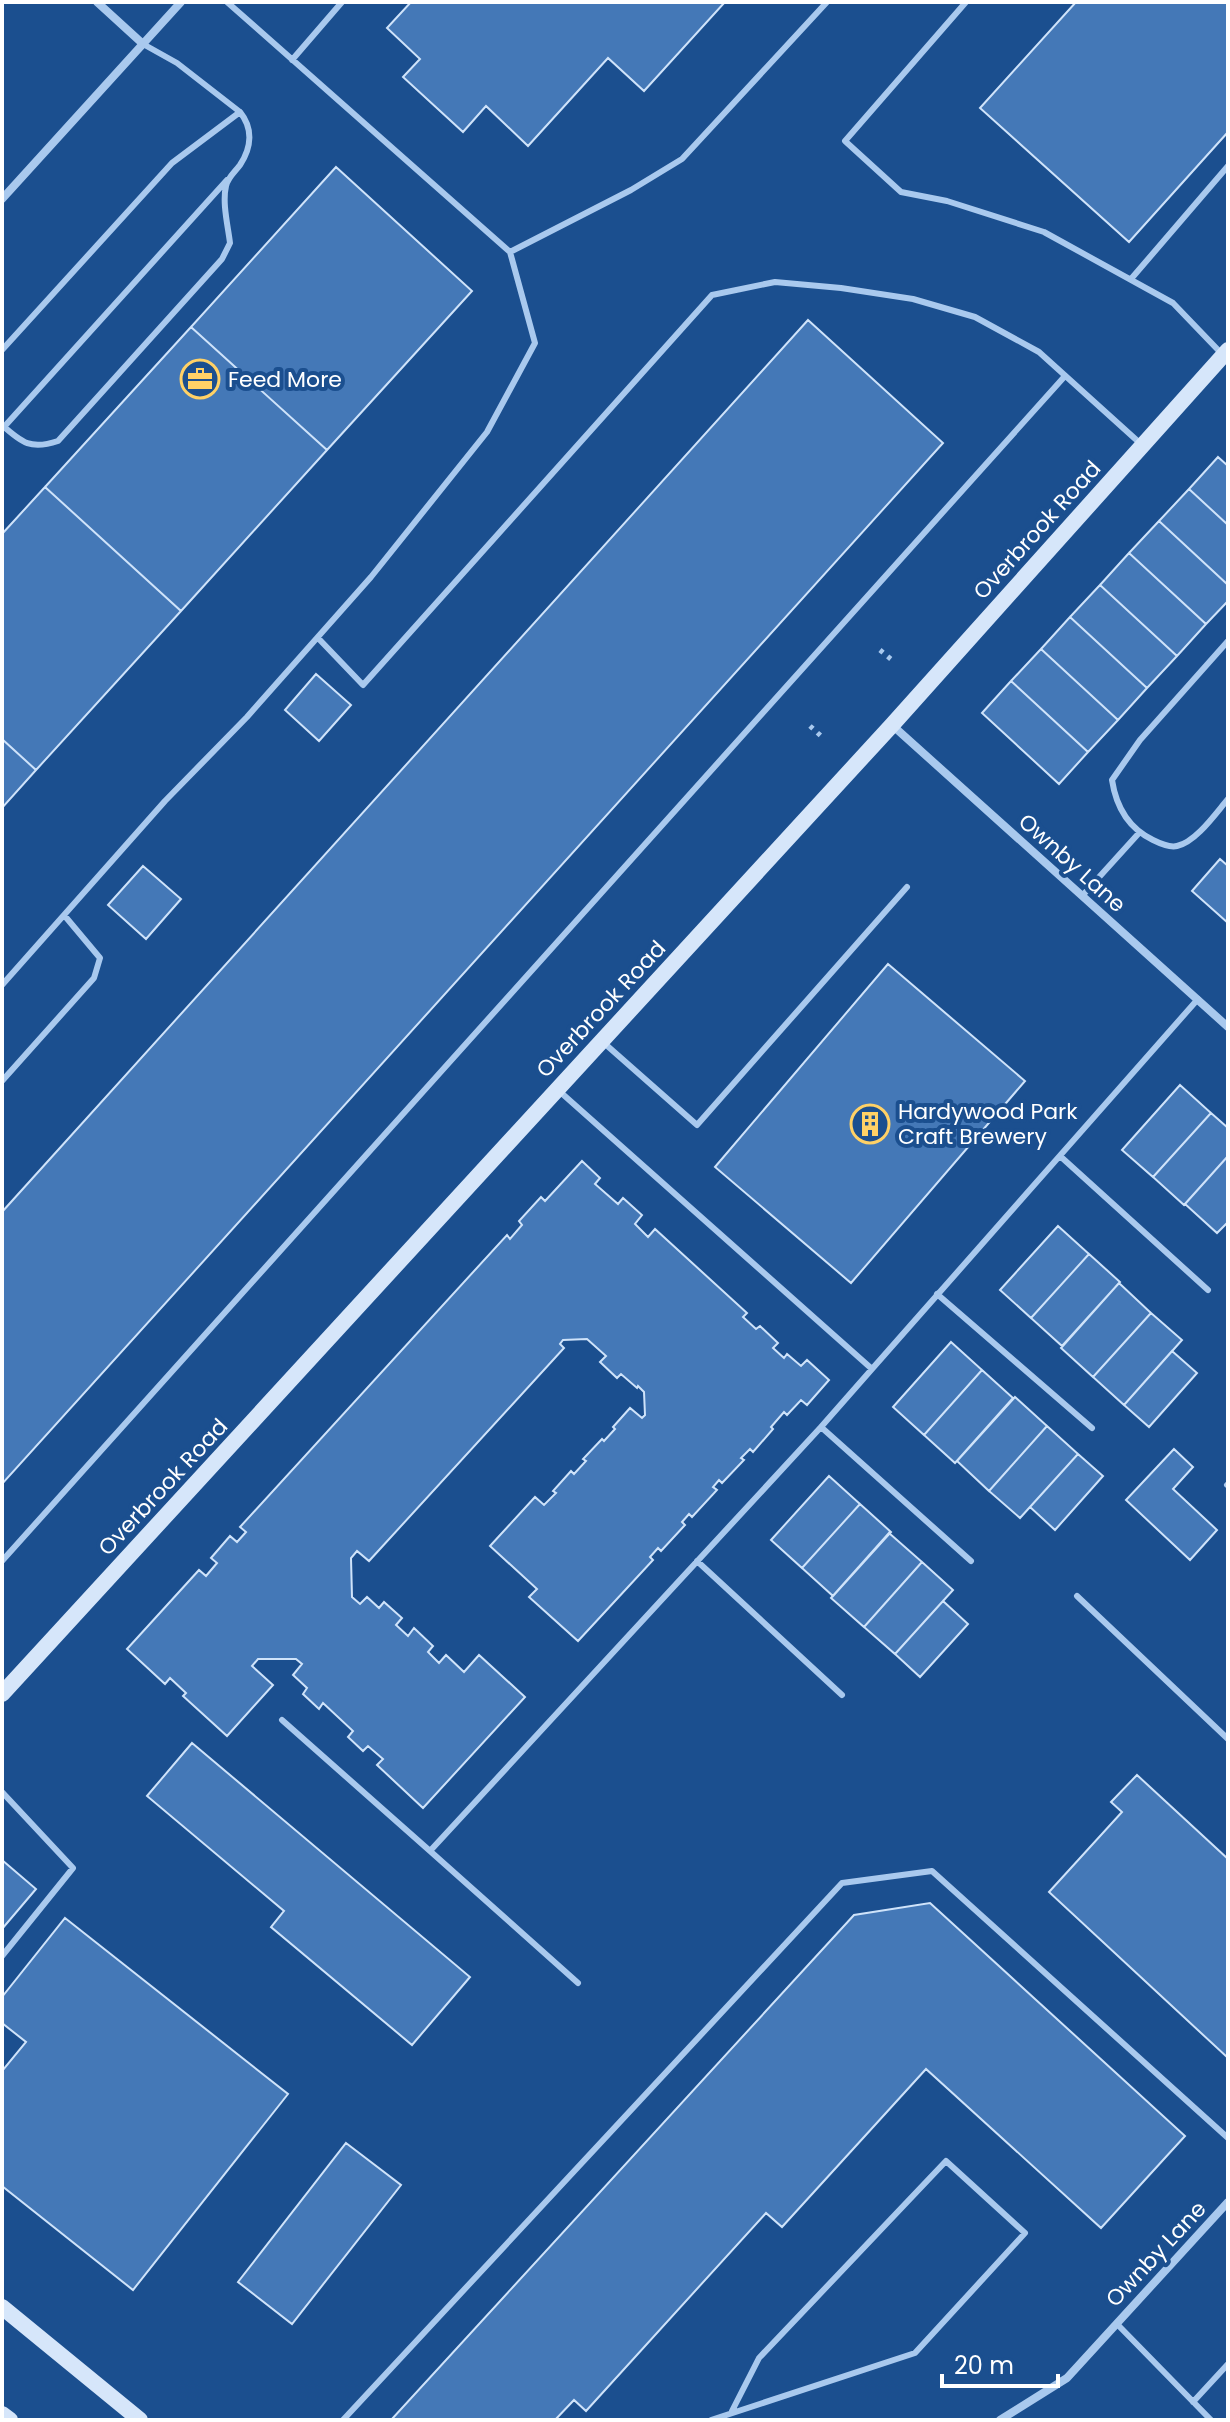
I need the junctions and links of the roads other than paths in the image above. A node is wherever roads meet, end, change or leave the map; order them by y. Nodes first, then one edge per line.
1 (97, 2) edge
2 (181, 2) edge
3 (227, 2) edge
4 (342, 2) edge
5 (827, 2) edge
6 (966, 2) edge
7 (143, 44) junction
8 (292, 60) junction
9 (240, 112) junction
10 (1228, 166) edge
11 (228, 178) junction
12 (2, 199) edge
13 (510, 252) junction
14 (1131, 279) junction
15 (2, 350) edge
16 (1226, 353) edge
17 (1065, 376) junction
18 (3, 426) edge
19 (1142, 445) junction
20 (318, 638) junction
21 (1228, 641) edge
22 (892, 725) junction
23 (1228, 799) edge
24 (1139, 833) junction
25 (907, 887) dead end
26 (1082, 896) junction
27 (64, 915) junction
28 (2, 985) edge
29 (1198, 999) junction
30 (1228, 1027) edge
31 (602, 1041) junction
32 (2, 1081) edge
33 (557, 1089) junction
34 (1060, 1156) junction
35 (1208, 1290) dead end
36 (937, 1294) junction
37 (872, 1369) junction
38 (821, 1427) junction
39 (1092, 1428) dead end
40 (2, 1561) edge
41 (697, 1561) junction
42 (971, 1561) dead end
43 (1077, 1596) dead end
44 (2, 1694) edge
45 (842, 1695) dead end
46 (282, 1720) dead end
47 (1228, 1739) edge
48 (2, 1792) edge
49 (430, 1851) junction
50 (2, 1956) edge
51 (578, 1983) dead end
52 (1228, 2138) edge
53 (1228, 2202) edge
54 (2, 2307) edge
55 (1117, 2324) junction
56 (1228, 2364) edge
57 (1193, 2402) junction
58 (732, 2411) junction
59 (2, 2414) edge
60 (10, 2420) edge
61 (140, 2420) edge
62 (343, 2420) edge
63 (711, 2420) edge
64 (736, 2420) edge
65 (1000, 2420) edge
66 (1211, 2420) edge

1 - 7 street
2 - 7 street
3 - 8 lane
4 - 8 lane
5 - 13 lane
6 - 14 lane
7 - 9 lane
7 - 12 street
8 - 13 lane
9 - 11 lane
9 - 15 lane
10 - 14 lane
11 - 18 lane
11 - 18 lane
13 - 20 lane
14 - 16 lane
16 - 19 street, Overbrook Road
17 - 19 lane
17 - 20 lane
17 - 40 lane
19 - 22 street, Overbrook Road
20 - 27 lane
21 - 24 lane
22 - 26 street, Ownby Lane
22 - 31 street, Overbrook Road
23 - 24 lane
24 - 26 lane
25 - 31 lane
26 - 29 street, Ownby Lane
27 - 28 lane
27 - 32 lane
29 - 30 street, Ownby Lane
29 - 34 lane
31 - 33 street, Overbrook Road
33 - 37 lane
33 - 44 street, Overbrook Road
34 - 35 lane
34 - 36 lane
36 - 37 lane
36 - 39 lane
37 - 38 lane
38 - 41 lane
38 - 42 lane
41 - 45 lane
41 - 49 lane
43 - 47 lane
46 - 49 lane
48 - 50 lane
49 - 51 lane
52 - 62 lane
53 - 55 street, Ownby Lane
54 - 61 street
55 - 57 lane
55 - 65 street, Ownby Lane
56 - 57 lane
57 - 66 lane
58 - 58 lane
58 - 63 lane
58 - 64 lane
59 - 60 street

